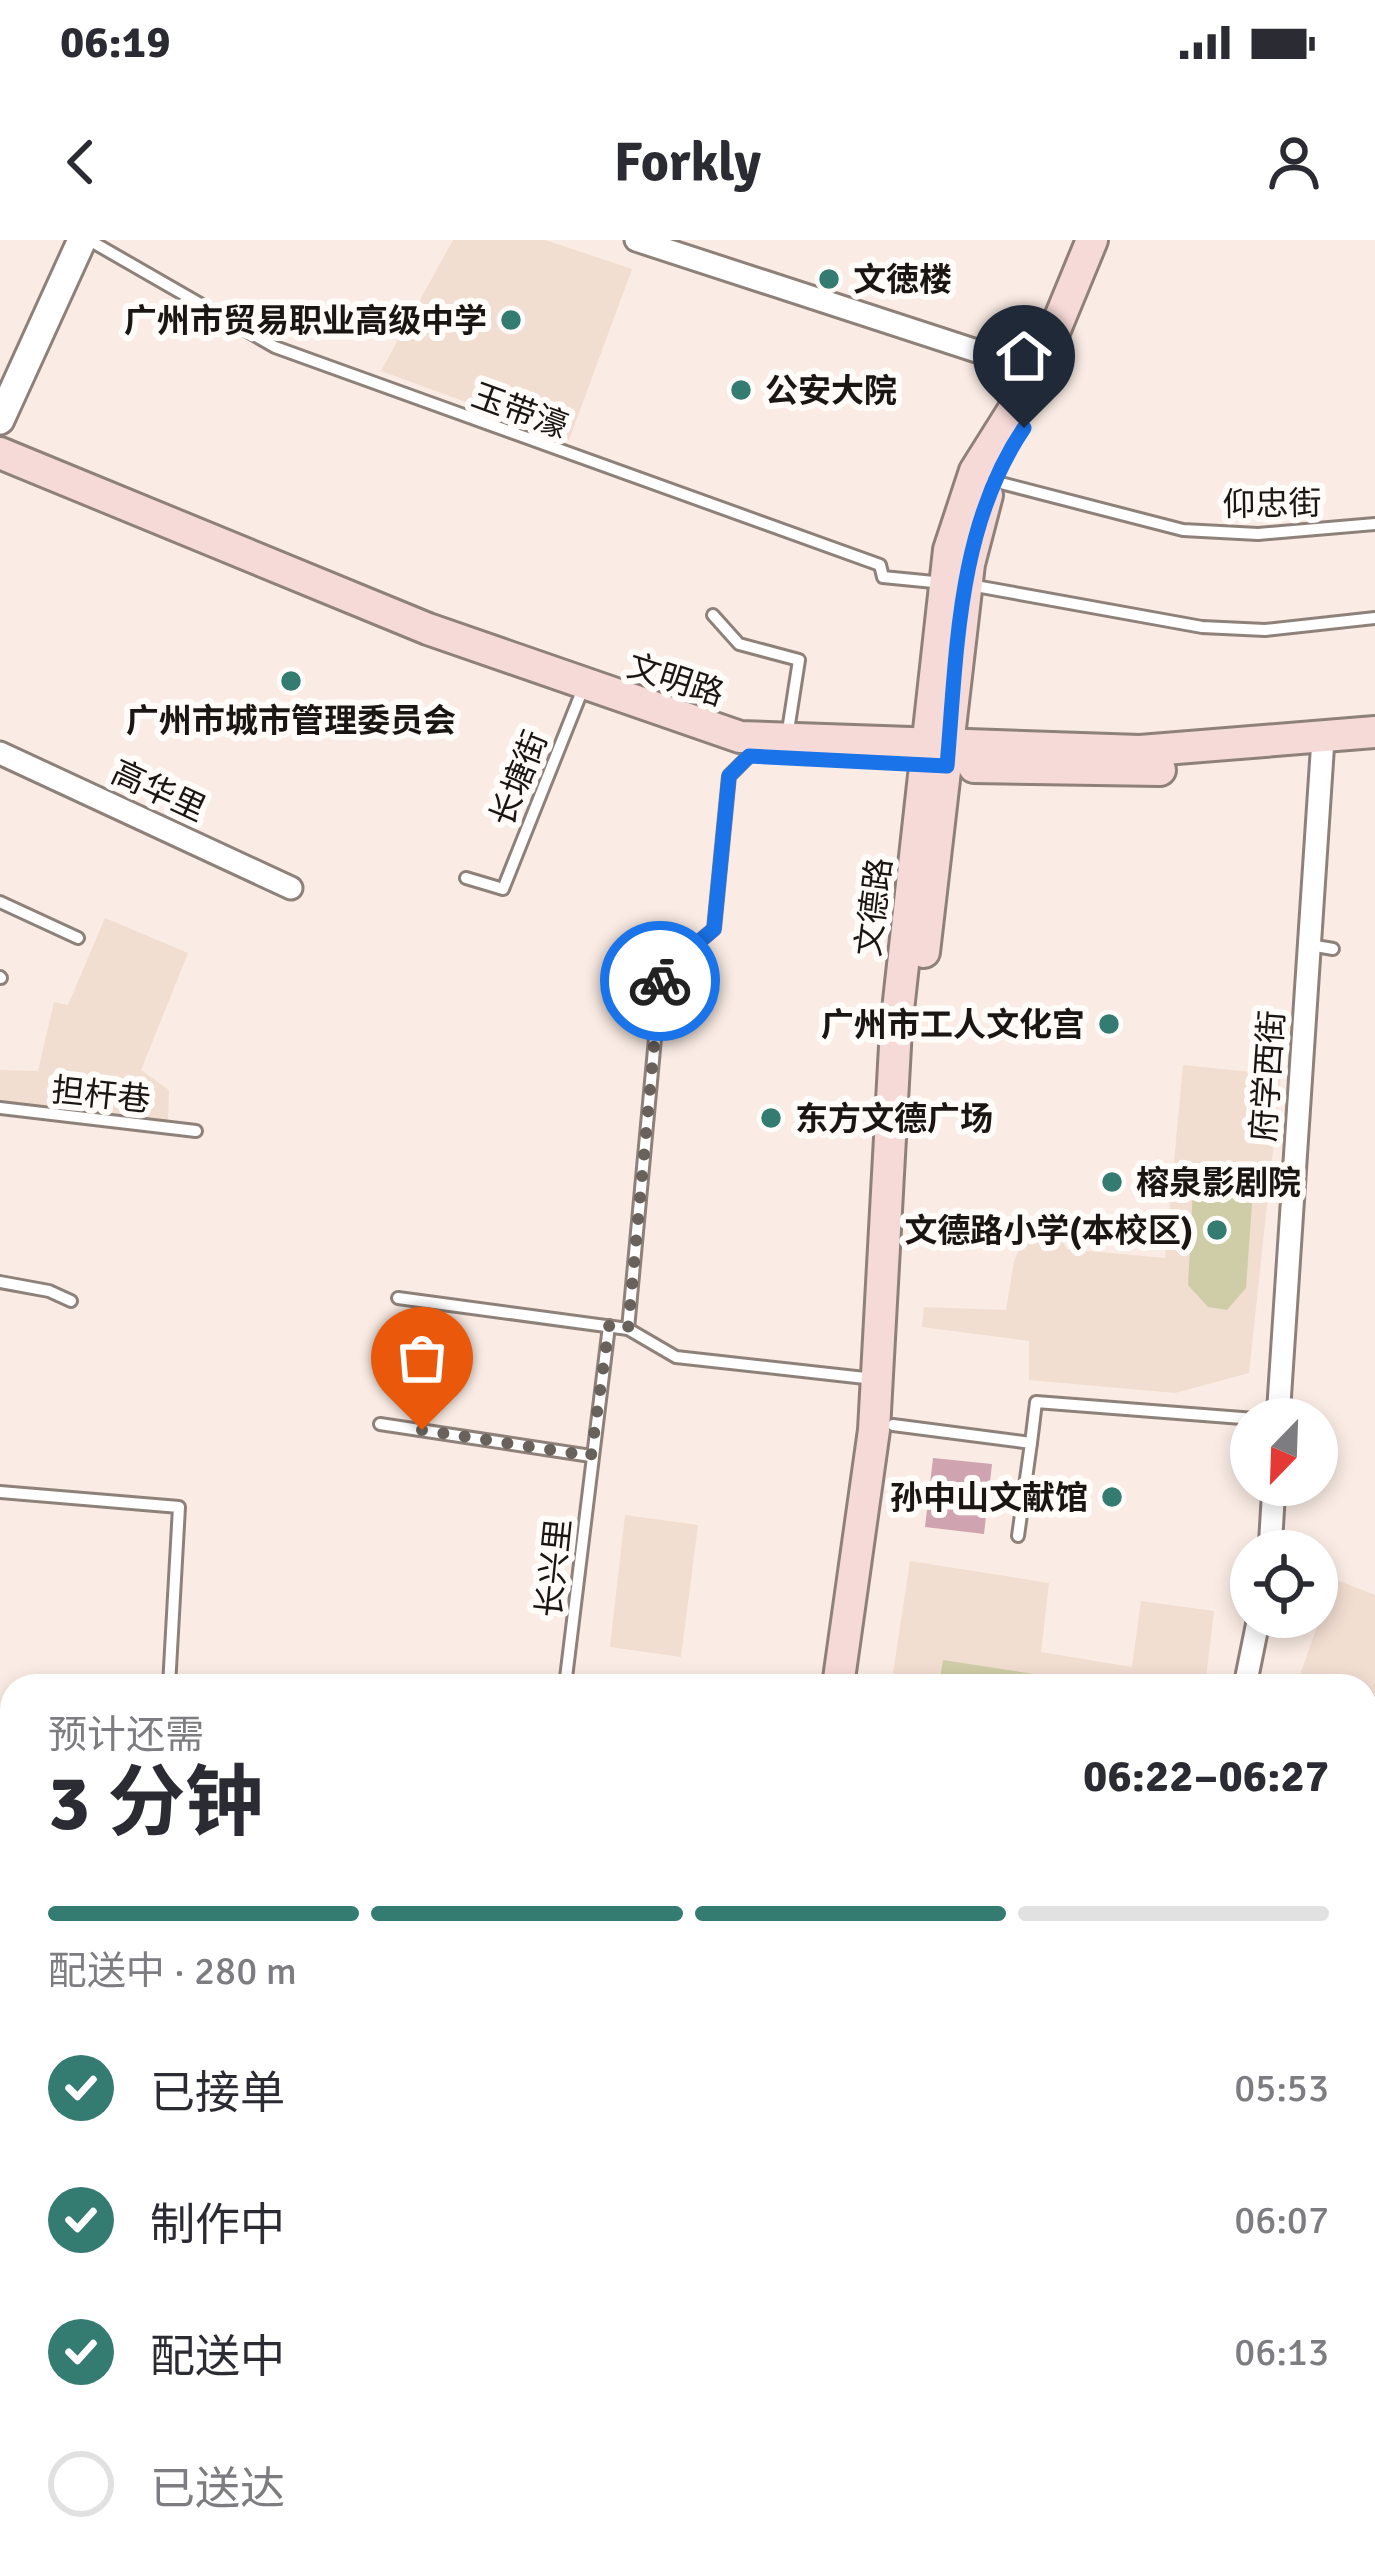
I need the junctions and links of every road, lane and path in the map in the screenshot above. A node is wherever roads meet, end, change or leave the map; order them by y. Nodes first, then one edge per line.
1 (86, 240) edge
2 (636, 240) edge
3 (1092, 240) edge
4 (1112, 240) edge
5 (1038, 371) junction
6 (0, 421) edge
7 (0, 453) edge
8 (0, 473) edge
9 (993, 481) junction
10 (1375, 524) edge
11 (944, 583) junction
12 (981, 587) dead end
13 (712, 615) dead end
14 (1375, 618) edge
15 (581, 694) junction
16 (1375, 732) edge
17 (787, 741) junction
18 (1322, 748) junction
19 (1375, 752) edge
20 (0, 753) edge
21 (937, 755) junction
22 (749, 756) junction
23 (466, 878) dead end
24 (291, 888) dead end
25 (0, 902) edge
26 (78, 938) dead end
27 (1310, 944) junction
28 (1334, 949) dead end
29 (0, 1108) edge
30 (196, 1132) dead end
31 (0, 1282) edge
32 (398, 1298) dead end
33 (71, 1301) dead end
34 (609, 1326) junction
35 (628, 1329) junction
36 (877, 1379) junction
37 (1279, 1398) edge
38 (1230, 1417) edge
39 (380, 1424) dead end
40 (893, 1425) junction
41 (1030, 1444) junction
42 (591, 1456) junction
43 (0, 1492) edge
44 (1018, 1536) dead end
45 (1254, 1638) edge
46 (170, 1674) edge
47 (567, 1674) edge
48 (840, 1674) edge
49 (860, 1674) edge
50 (1247, 1674) edge

1 - 6 street
1 - 11 lane, 玉带濠
2 - 5 street
3 - 5 main road, 文德路
4 - 9 main road, 文德路
5 - 11 main road, 文德路
7 - 15 main road, 文明路
8 - 15 main road, 文明路
9 - 10 lane, 仰忠街
9 - 21 main road, 文德路
11 - 21 main road, 文德路
12 - 14 lane
13 - 17 lane
15 - 17 main road, 文明路
15 - 22 main road, 文明路
15 - 23 lane, 长塘街
16 - 18 main road, 文明路
17 - 21 main road, 文明路
18 - 19 main road, 文明路
18 - 21 main road, 文明路
18 - 27 street, 府学西街
20 - 24 street, 高华里
21 - 22 main road, 文明路
21 - 36 main road, 文德路
21 - 40 main road, 文德路
22 - 35 lane
25 - 26 lane
27 - 28 lane
27 - 37 street, 府学西街
29 - 30 lane, 担杆巷
31 - 33 lane
32 - 34 lane
34 - 35 lane
34 - 42 lane, 长兴里
35 - 36 lane
36 - 48 main road, 文德路
38 - 41 lane
39 - 42 lane
40 - 41 lane
40 - 49 main road, 文德路
41 - 44 lane
42 - 47 lane, 长兴里
43 - 46 lane
45 - 50 street

